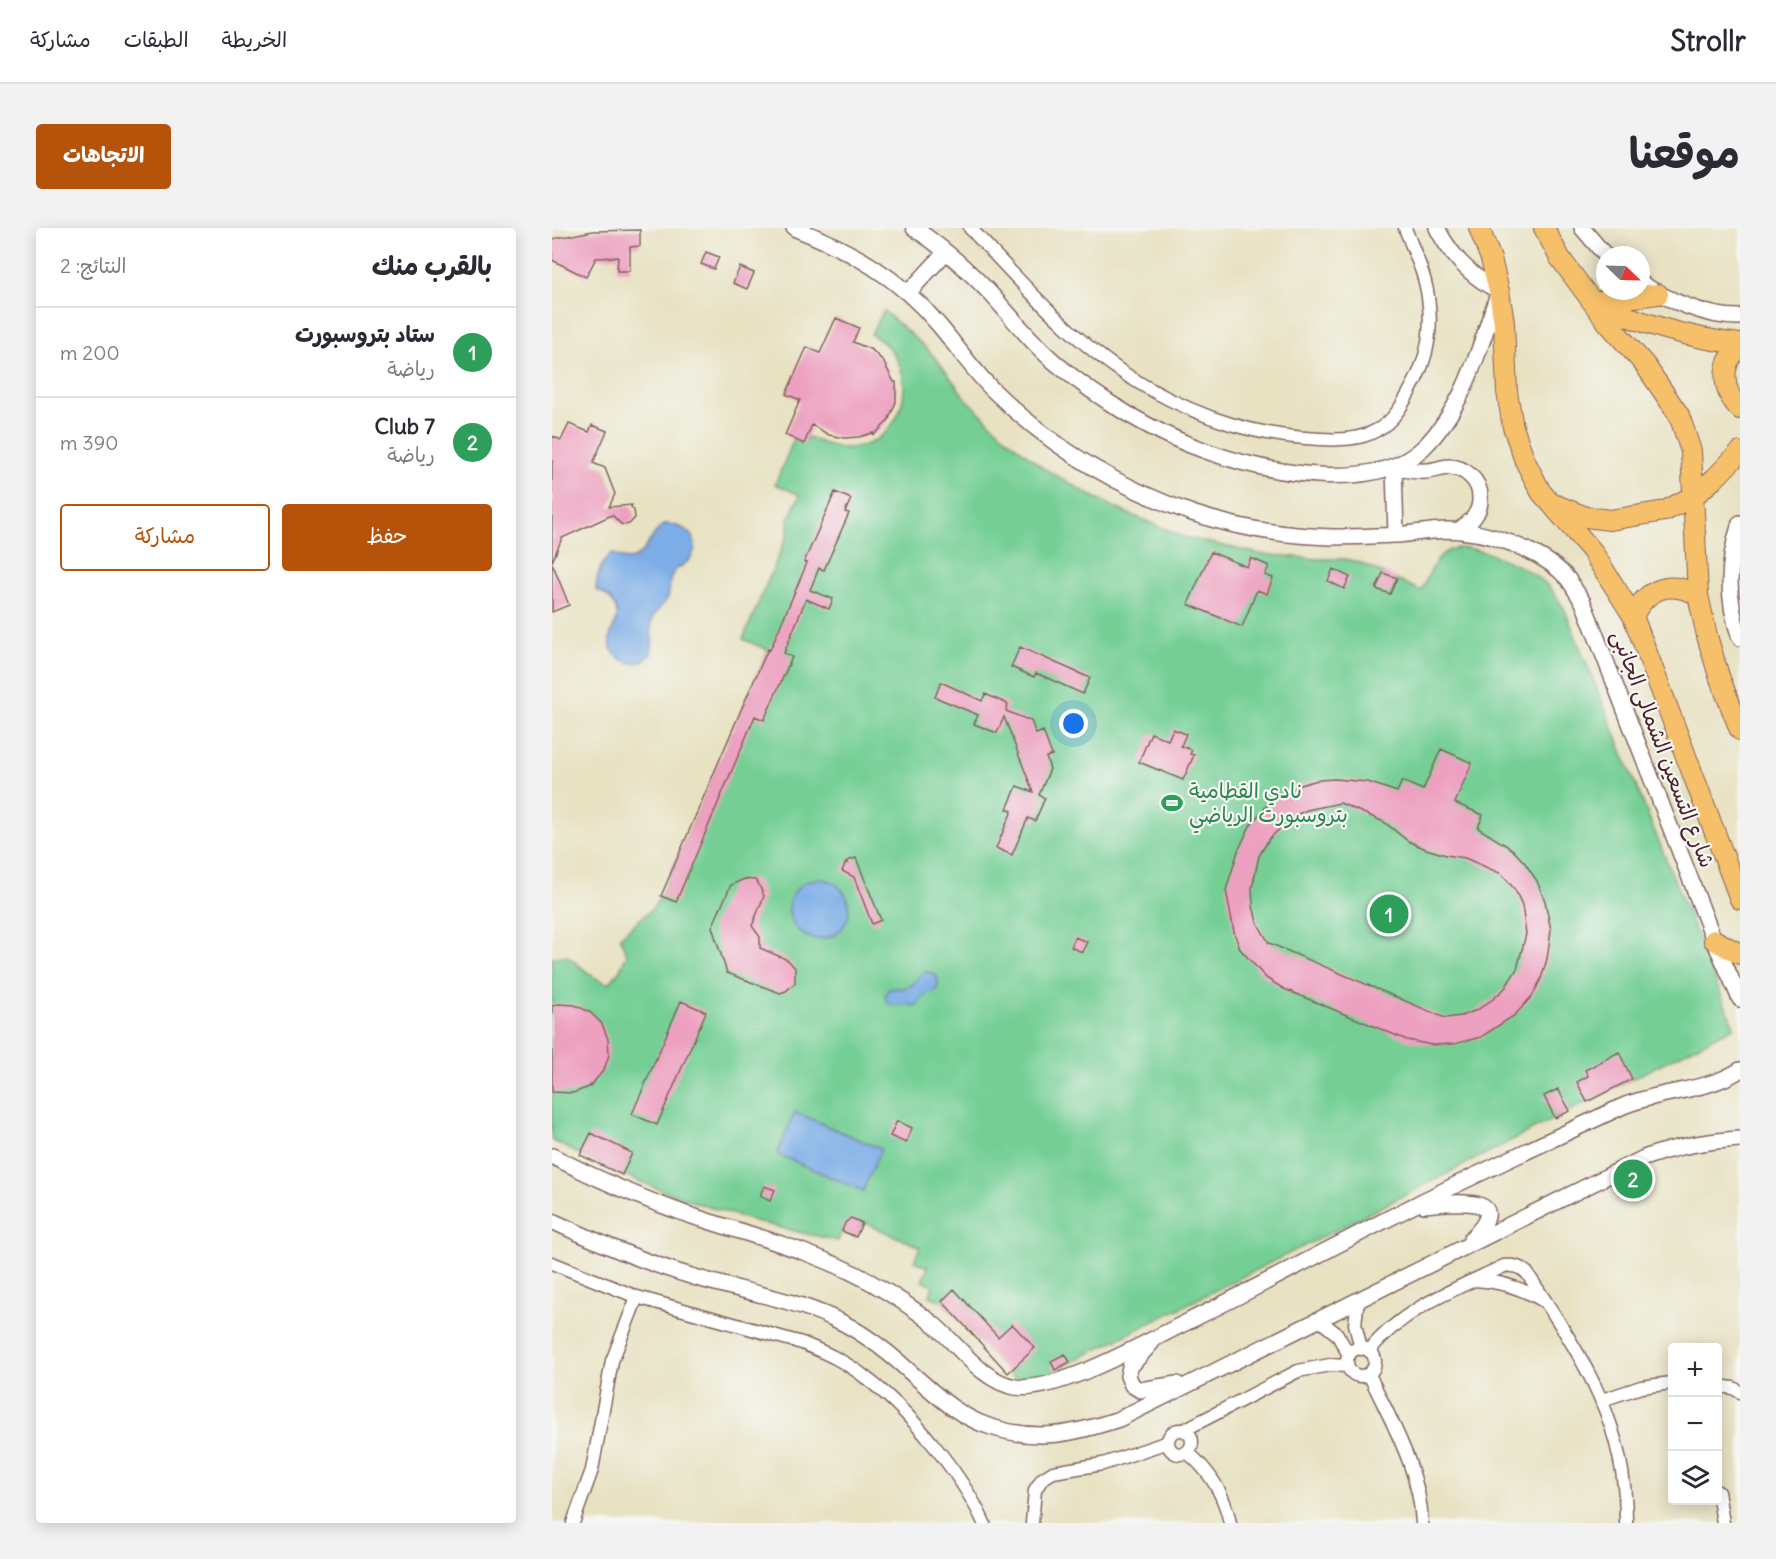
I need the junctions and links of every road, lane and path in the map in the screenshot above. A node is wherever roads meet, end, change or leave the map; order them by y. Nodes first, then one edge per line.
1 (794, 228) edge
2 (914, 228) edge
3 (970, 228) edge
4 (1405, 228) edge
5 (1437, 228) edge
6 (1479, 228) edge
7 (1544, 228) edge
8 (1582, 228) edge
9 (1597, 246) edge
10 (946, 252) junction
11 (1650, 289) edge
12 (1499, 291) junction
13 (908, 293) junction
14 (1602, 300) edge
15 (1593, 302) junction
16 (1740, 317) edge
17 (1740, 346) edge
18 (1740, 409) edge
19 (1740, 452) edge
20 (1394, 466) junction
21 (1695, 495) junction
22 (1550, 503) junction
23 (1740, 523) edge
24 (1459, 530) junction
25 (1396, 535) junction
26 (1698, 595) junction
27 (1634, 616) junction
28 (1740, 638) edge
29 (1740, 730) edge
30 (1740, 900) edge
31 (1714, 940) junction
32 (1740, 954) edge
33 (1740, 999) edge
34 (1740, 1070) edge
35 (1740, 1139) edge
36 (552, 1156) edge
37 (1415, 1205) junction
38 (552, 1221) edge
39 (1462, 1247) junction
40 (552, 1263) edge
41 (1504, 1266) junction
42 (1527, 1273) junction
43 (1474, 1280) junction
44 (1500, 1283) junction
45 (1520, 1288) junction
46 (637, 1297) junction
47 (1358, 1299) junction
48 (1546, 1302) junction
49 (1317, 1319) junction
50 (1156, 1338) junction
51 (1365, 1350) junction
52 (1348, 1360) junction
53 (1369, 1374) junction
54 (1195, 1381) junction
55 (1668, 1384) edge
56 (1722, 1387) edge
57 (1740, 1392) edge
58 (1602, 1400) junction
59 (1184, 1430) junction
60 (1168, 1442) junction
61 (1187, 1452) junction
62 (1721, 1505) edge
63 (573, 1523) edge
64 (984, 1523) edge
65 (1032, 1523) edge
66 (1230, 1523) edge
67 (1422, 1523) edge
68 (1626, 1523) edge
69 (1724, 1523) edge

1 - 13 street, شارع التسعين الشمالى الجانبى
2 - 10 street
3 - 4 street
5 - 12 street
6 - 12 main road
7 - 15 main road
8 - 9 street
10 - 13 street
10 - 20 street
11 - 16 street
12 - 20 street
12 - 22 main road
13 - 25 street, شارع التسعين الشمالى الجانبى
14 - 15 main road
15 - 17 main road
15 - 21 main road
17 - 18 main road
19 - 21 main road
20 - 24 street
20 - 25 street
21 - 22 main road
21 - 26 main road
22 - 27 main road
23 - 28 street
24 - 25 street, شارع التسعين الشمالى الجانبى
24 - 31 street, شارع التسعين الشمالى الجانبى
26 - 27 main road
26 - 29 main road
27 - 30 main road
31 - 32 main road
31 - 33 street, شارع التسعين الشمالى الجانبى
34 - 37 street
35 - 39 street
36 - 50 street
37 - 39 street
37 - 50 street
38 - 54 street
39 - 47 street
40 - 46 street
41 - 42 street
41 - 43 street
41 - 44 street
42 - 45 street
42 - 48 street
43 - 44 street
43 - 51 street
44 - 45 street
45 - 48 street
46 - 63 street
46 - 64 street
47 - 49 street
47 - 51 street
48 - 58 street
49 - 52 street
49 - 54 street
50 - 54 street
51 - 52 street
51 - 53 street
52 - 53 street
52 - 59 street
53 - 67 street
55 - 58 street
56 - 57 street
58 - 68 street
59 - 60 street
59 - 61 street
60 - 61 street
60 - 65 street
61 - 66 street
62 - 69 street

